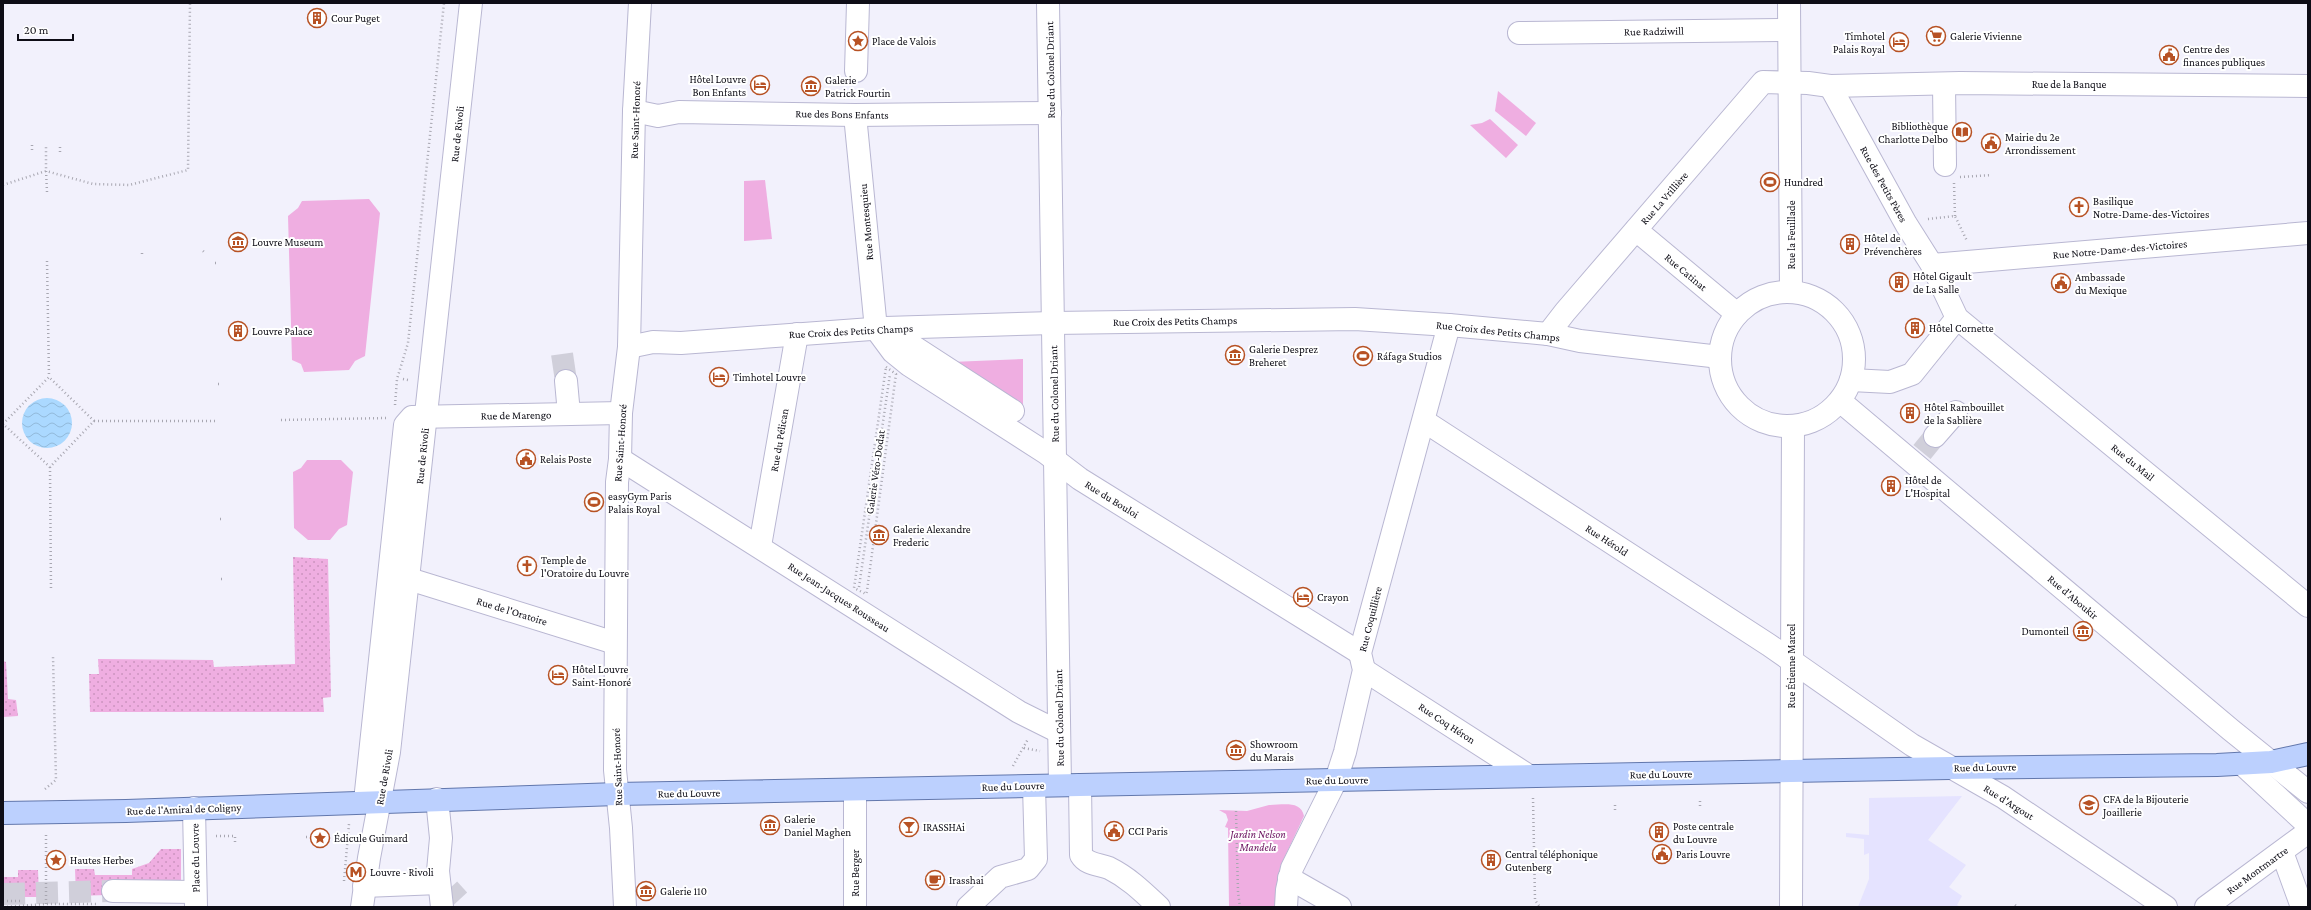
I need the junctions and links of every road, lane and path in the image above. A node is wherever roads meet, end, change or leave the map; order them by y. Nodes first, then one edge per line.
1 (190, 3) edge
2 (444, 3) edge
3 (471, 3) edge
4 (640, 3) edge
5 (858, 3) edge
6 (1048, 3) edge
7 (1789, 3) edge
8 (1789, 30) junction
9 (1519, 33) dead end
10 (856, 71) dead end
11 (1789, 82) junction
12 (1944, 84) junction
13 (1830, 86) junction
14 (2308, 86) edge
15 (634, 111) junction
16 (1050, 113) junction
17 (855, 115) junction
18 (60, 144) dead end
19 (32, 145) dead end
20 (46, 145) dead end
21 (32, 152) dead end
22 (60, 152) dead end
23 (1945, 165) dead end
24 (46, 172) junction
25 (1991, 175) dead end
26 (3, 185) edge
27 (47, 192) dead end
28 (1955, 216) junction
29 (1928, 219) dead end
30 (1636, 230) junction
31 (2308, 233) edge
32 (1968, 244) dead end
33 (47, 260) dead end
34 (1932, 265) junction
35 (1791, 292) junction
36 (1737, 314) junction
37 (1957, 318) junction
38 (1053, 323) junction
39 (1448, 325) junction
40 (881, 328) junction
41 (797, 334) junction
42 (1548, 334) junction
43 (629, 347) junction
44 (1720, 357) junction
45 (890, 370) junction
46 (49, 377) junction
47 (403, 379) dead end
48 (408, 380) dead end
49 (1851, 380) junction
50 (566, 381) tunnel mouth
51 (959, 387) dead end
52 (1840, 401) junction
53 (1013, 411) dead end
54 (1956, 412) dead end
55 (621, 413) junction
56 (411, 414) junction
57 (569, 414) junction
58 (387, 418) dead end
59 (94, 420) junction
60 (281, 420) dead end
61 (1424, 421) junction
62 (215, 422) dead end
63 (3, 424) edge
64 (1793, 426) junction
65 (1924, 451) junction
66 (1055, 454) junction
67 (620, 459) junction
68 (50, 467) junction
69 (760, 546) junction
70 (409, 579) junction
71 (51, 590) dead end
72 (859, 592) junction
73 (2308, 606) edge
74 (615, 643) junction
75 (53, 656) dead end
76 (1791, 660) junction
77 (1362, 661) junction
78 (1059, 732) junction
79 (1032, 733) dead end
80 (1024, 748) junction
81 (1043, 751) dead end
82 (2308, 754) edge
83 (2271, 762) junction
84 (2242, 764) junction
85 (1950, 768) junction
86 (1012, 770) dead end
87 (1792, 772) junction
88 (1529, 776) junction
89 (1336, 780) junction
90 (1070, 785) junction
91 (1034, 786) junction
92 (45, 789) dead end
93 (855, 790) junction
94 (2308, 792) edge
95 (617, 794) junction
96 (1534, 798) dead end
97 (437, 799) junction
98 (366, 801) junction
99 (1700, 801) dead end
100 (1615, 803) dead end
101 (194, 808) junction
102 (1700, 809) dead end
103 (1614, 810) dead end
104 (1236, 811) dead end
105 (3, 813) edge
106 (2308, 825) edge
107 (2308, 832) edge
108 (46, 836) dead end
109 (216, 836) dead end
110 (306, 837) dead end
111 (319, 837) dead end
112 (235, 845) dead end
113 (2282, 852) junction
114 (1289, 878) junction
115 (356, 893) edge
116 (443, 893) edge
117 (107, 897) joint
118 (195, 899) edge
119 (7, 901) dead end
120 (20, 901) dead end
121 (46, 904) junction
122 (3, 907) edge
123 (625, 907) edge
124 (855, 907) edge
125 (968, 907) edge
126 (1159, 907) edge
127 (1240, 907) edge
128 (1286, 907) edge
129 (1340, 907) edge
130 (1540, 907) edge
131 (1791, 907) edge
132 (2166, 907) edge
133 (2206, 907) edge
134 (2302, 907) edge

1 - 24 path
2 - 56 path
3 - 56 street, Rue de Rivoli
4 - 15 street, Rue Saint-Honoré
5 - 10 street
6 - 16 street, Rue du Colonel Driant
7 - 8 street, Rue la Feuillade
8 - 9 street, Rue Radziwill
8 - 11 street, Rue la Feuillade
11 - 13 street
11 - 30 street, Rue La Vrillière
11 - 35 street, Rue la Feuillade
12 - 13 street, Rue de la Banque
12 - 14 street, Rue de la Banque
12 - 23 street
13 - 34 street, Rue des Petits Pères
15 - 17 street, Rue des Bons Enfants
15 - 43 street, Rue Saint-Honoré
16 - 17 street, Rue des Bons Enfants
16 - 38 street, Rue du Colonel Driant
17 - 40 street, Rue Montesquieu
18 - 22 path
19 - 21 path
20 - 24 path
24 - 26 path
24 - 27 path
25 - 28 path
28 - 29 path
28 - 32 path
30 - 36 street, Rue Catinat
30 - 42 street, Rue La Vrillière
31 - 34 street, Rue Notre-Dame-des-Victoires
33 - 46 path
34 - 37 street, Rue des Petits Pères
35 - 36 street
35 - 49 street
36 - 44 street
37 - 49 street
37 - 73 street, Rue du Mail
38 - 39 street, Rue Croix des Petits Champs
38 - 40 street, Rue Croix des Petits Champs
38 - 66 street, Rue du Colonel Driant
39 - 42 street, Rue Croix des Petits Champs
39 - 61 street, Rue Coquillière
40 - 41 street, Rue Croix des Petits Champs
40 - 53 street
40 - 66 street, Rue du Bouloi
41 - 43 street, Rue Croix des Petits Champs
41 - 69 street, Rue du Pélican
42 - 44 street, Rue Croix des Petits Champs
43 - 55 street, Rue Saint-Honoré
44 - 64 street
45 - 72 path, Galerie Véro-Dodat
45 - 72 path, Galerie Véro-Dodat
45 - 72 path, Galerie Véro-Dodat
46 - 59 path
46 - 63 path
47 - 48 path
49 - 52 street
50 - 57 street
51 - 66 street
52 - 64 street
52 - 65 street, Rue d'Aboukir
54 - 65 street
55 - 57 street, Rue de Marengo
55 - 67 street, Rue Saint-Honoré
56 - 57 street, Rue de Marengo
56 - 70 street, Rue de Rivoli
56 - 98 street, Rue de Rivoli
58 - 60 path
59 - 62 path
59 - 68 path
61 - 76 street, Rue Hérold
61 - 77 street, Rue Coquillière
63 - 68 path
64 - 76 street, Rue Étienne Marcel
65 - 83 street, Rue d'Aboukir
66 - 77 street, Rue du Bouloi
66 - 78 street, Rue du Colonel Driant
67 - 69 street, Rue Jean-Jacques Rousseau
67 - 74 street, Rue Saint-Honoré
68 - 71 path
69 - 78 street, Rue Jean-Jacques Rousseau
70 - 74 street, Rue de l'Oratoire
70 - 98 street, Rue de Rivoli
74 - 95 street, Rue Saint-Honoré
75 - 92 path
76 - 85 street, Rue d'Argout
76 - 87 street, Rue Étienne Marcel
77 - 88 street, Rue Coq Héron
77 - 89 street, Rue Coquillière
78 - 90 street, Rue du Colonel Driant
79 - 80 path
80 - 81 path
80 - 86 path
82 - 83 main road, Rue du Louvre
83 - 84 main road, Rue du Louvre
83 - 94 street, Rue d'Aboukir
84 - 85 main road, Rue du Louvre
84 - 106 street
85 - 87 main road, Rue du Louvre
85 - 132 street, Rue d'Argout
87 - 88 main road, Rue du Louvre
87 - 131 street, Rue Étienne Marcel
88 - 89 main road, Rue du Louvre
89 - 90 main road, Rue du Louvre
89 - 114 street, Rue Coquillière
90 - 91 main road, Rue du Louvre
90 - 126 street, Rue du Colonel Driant
91 - 93 main road, Rue du Louvre
91 - 125 street
93 - 95 main road, Rue du Louvre
93 - 124 street, Rue Berger
95 - 97 main road, Rue du Louvre
95 - 123 street, Rue Saint-Honoré
96 - 130 path
97 - 98 main road, Rue du Louvre
97 - 116 street
98 - 101 main road, Rue de l'Amiral de Coligny
98 - 115 street, Rue de Rivoli
98 - 115 path
99 - 102 path
100 - 103 path
101 - 105 main road, Rue de l'Amiral de Coligny
101 - 118 street, Place du Louvre
104 - 127 path
107 - 113 street, Rue Montmartre
108 - 121 path
109 - 112 path
110 - 111 path
113 - 133 street, Rue Montmartre
113 - 134 street
114 - 128 street, Rue Coquillière
114 - 129 street
115 - 116 street
117 - 118 street
117 - 121 path
119 - 120 path
121 - 122 path

